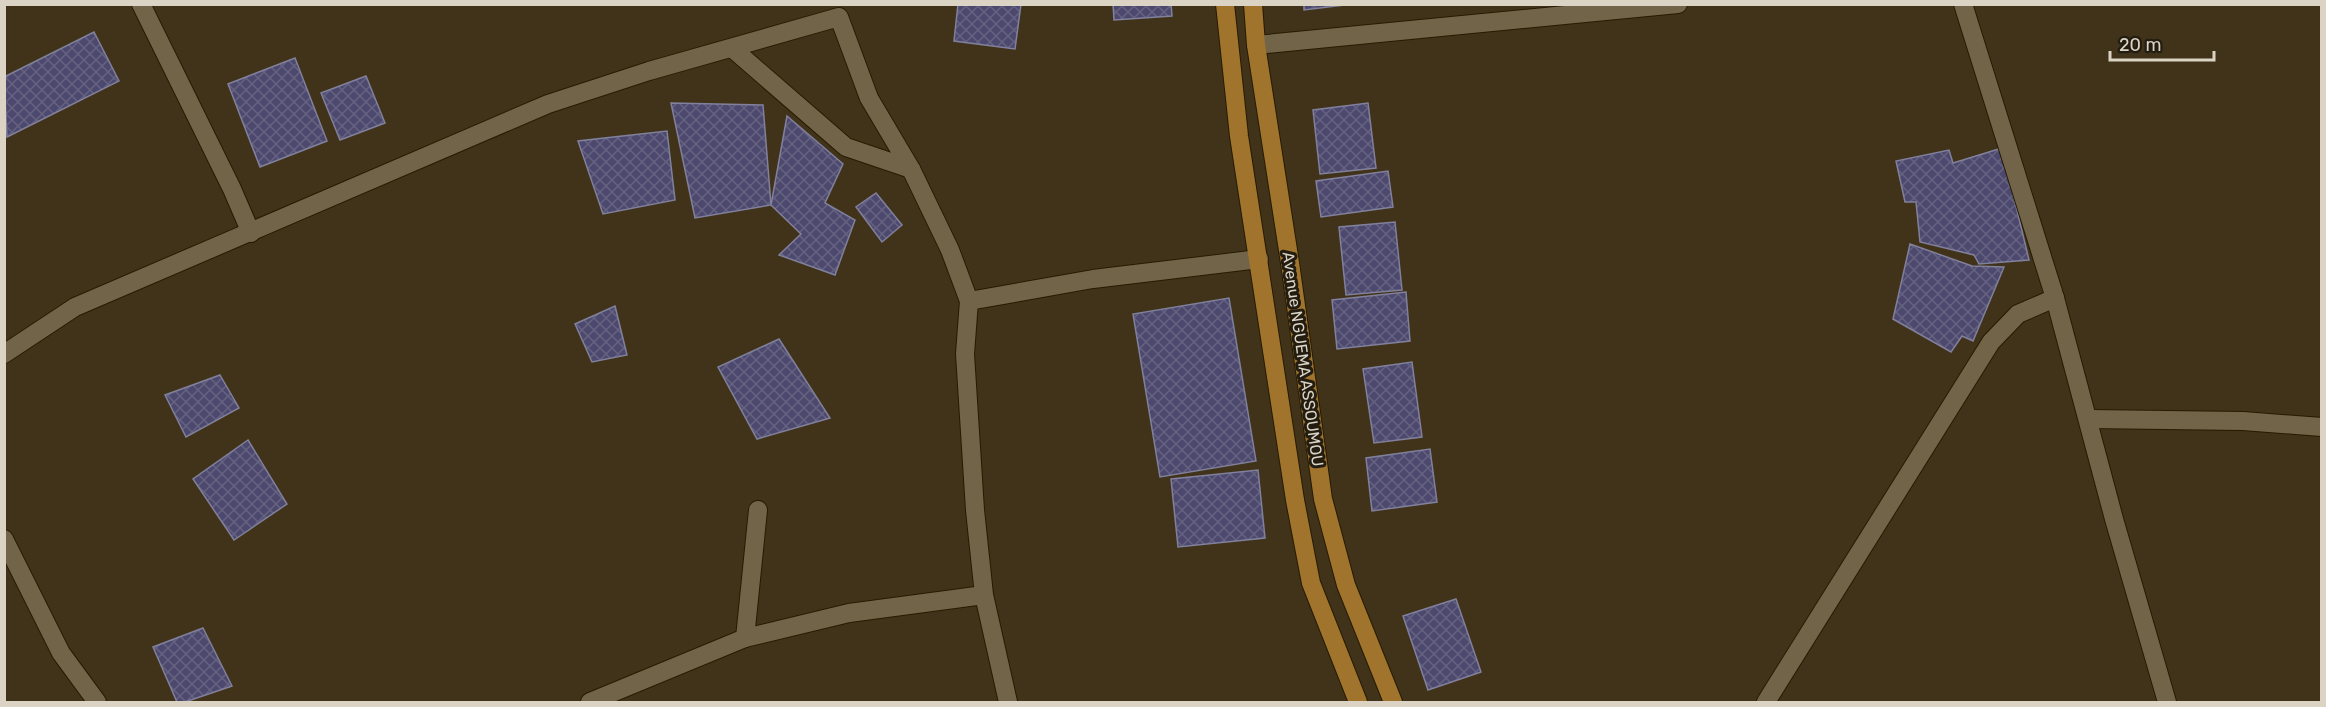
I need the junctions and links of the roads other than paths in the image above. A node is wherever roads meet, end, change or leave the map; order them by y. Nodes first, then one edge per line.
1 (141, 4) edge
2 (1225, 4) edge
3 (1253, 4) edge
4 (1678, 4) edge
5 (1963, 4) edge
6 (838, 11) edge
7 (1256, 45) junction
8 (732, 49) junction
9 (911, 169) junction
10 (251, 233) junction
11 (1259, 259) junction
12 (2055, 298) junction
13 (969, 301) junction
14 (4, 354) edge
15 (2089, 419) junction
16 (2322, 427) edge
17 (758, 510) dead end
18 (4, 539) edge
19 (984, 595) junction
20 (744, 638) junction
21 (97, 702) edge
22 (590, 702) edge
23 (1008, 702) edge
24 (1358, 702) edge
25 (1393, 702) edge
26 (1766, 702) edge
27 (2167, 702) edge

1 - 10 street
2 - 11 main road, Avenue NGUEMA ASSOUMOU
3 - 7 main road, Avenue NGUEMA ASSOUMOU
4 - 7 street
5 - 12 street
6 - 8 street
6 - 9 street
7 - 25 main road, Avenue NGUEMA ASSOUMOU
8 - 9 street
8 - 10 street
9 - 13 street
10 - 14 street
11 - 13 street
11 - 24 main road, Avenue NGUEMA ASSOUMOU
12 - 15 street
12 - 26 street
13 - 19 street
15 - 16 street
15 - 27 street
17 - 20 street
18 - 21 street
19 - 20 street
19 - 23 street
20 - 22 street

